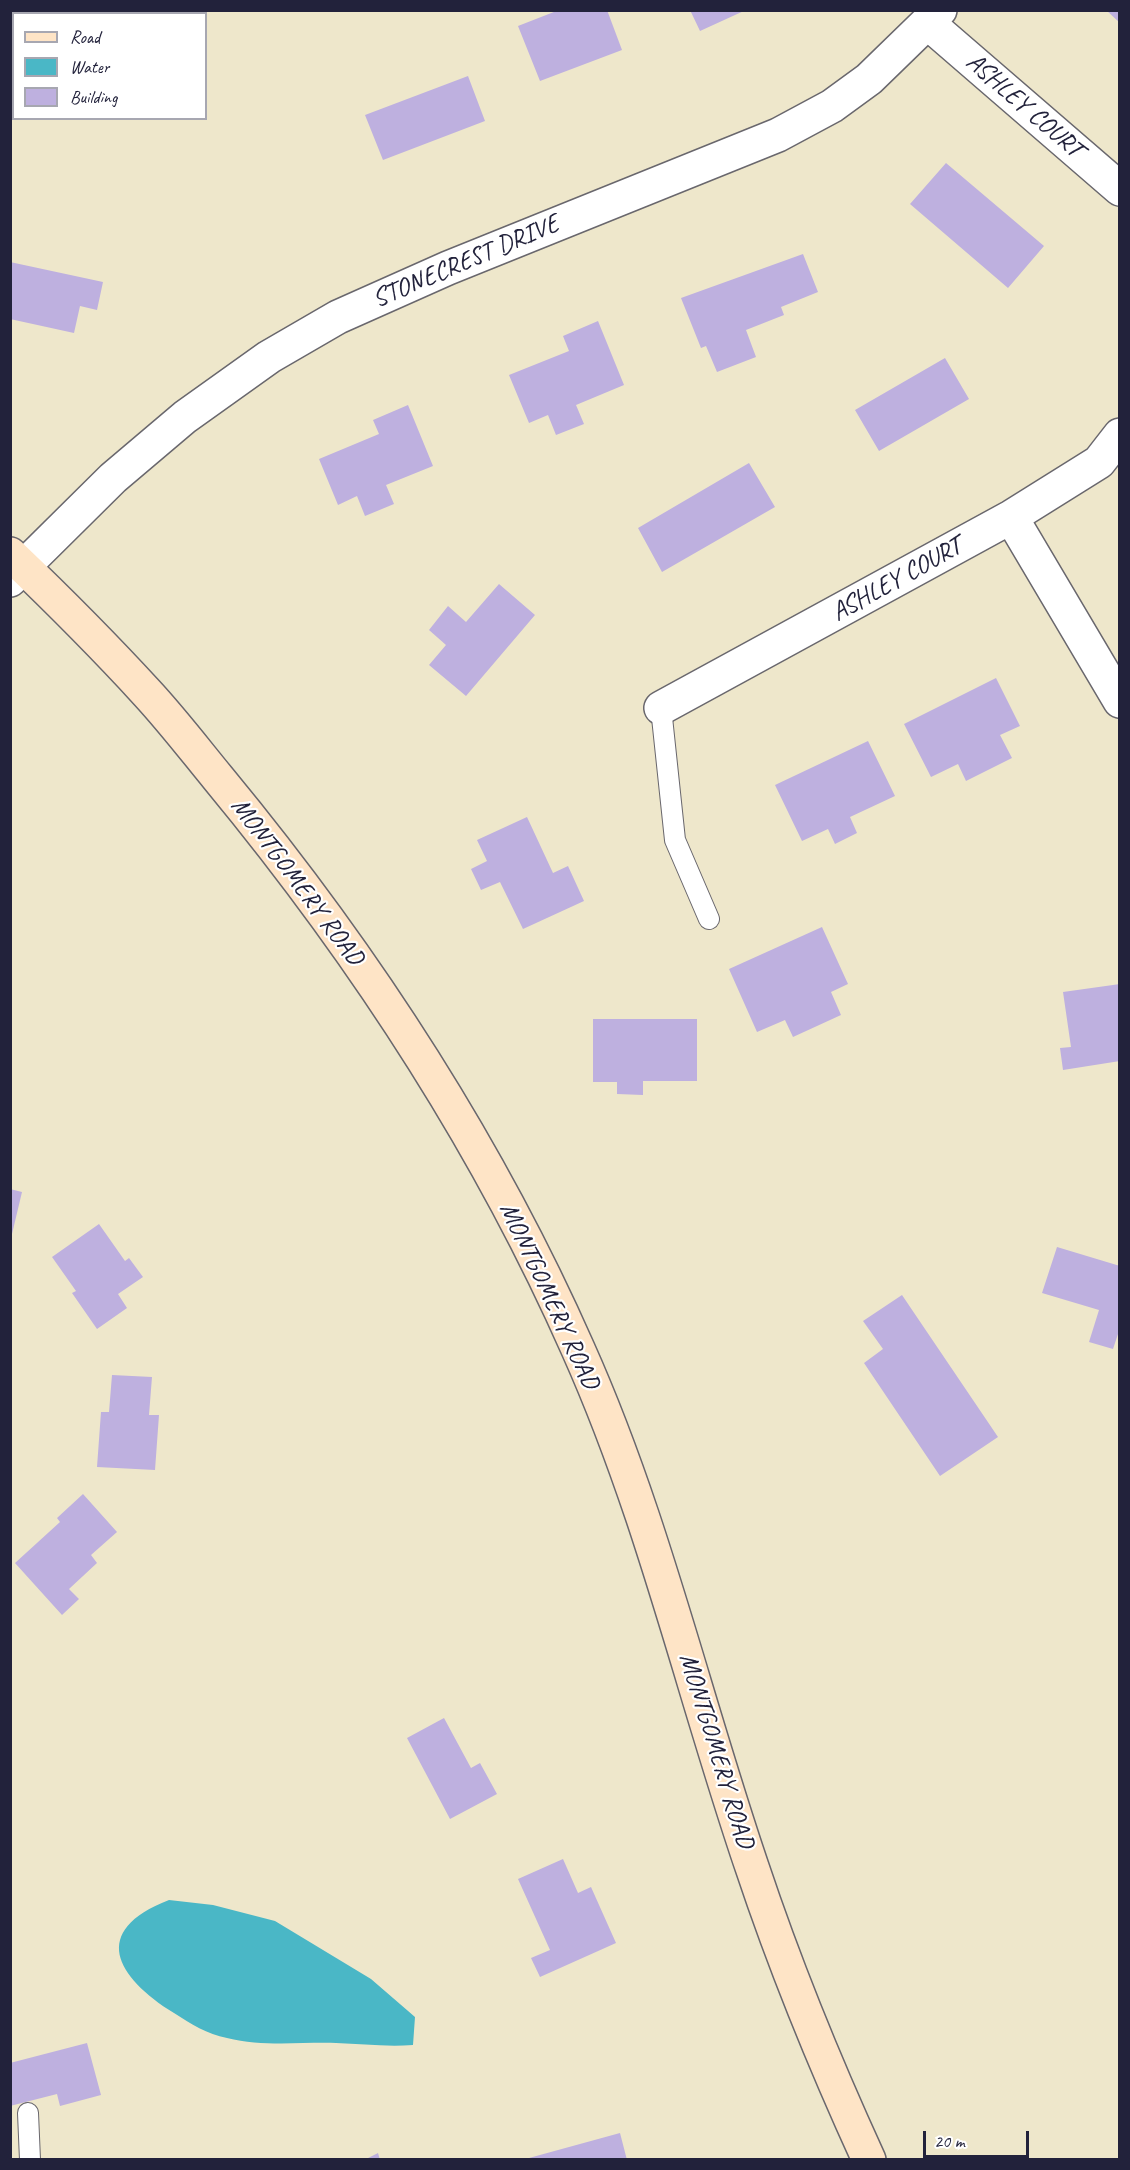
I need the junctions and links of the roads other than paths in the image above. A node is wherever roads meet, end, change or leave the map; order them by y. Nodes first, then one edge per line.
1 (934, 17) edge
2 (1119, 189) edge
3 (1119, 435) edge
4 (1011, 517) junction
5 (15, 567) edge
6 (1119, 701) edge
7 (662, 708) joint
8 (709, 919) dead end
9 (28, 2113) dead end
10 (30, 2160) edge
11 (869, 2160) edge

1 - 2 street, ASHLEY COURT
1 - 5 street, STONECREST DRIVE
3 - 4 street, ASHLEY COURT
4 - 6 street
4 - 7 street, ASHLEY COURT
5 - 11 main road, MONTGOMERY ROAD
7 - 8 lane
9 - 10 lane

